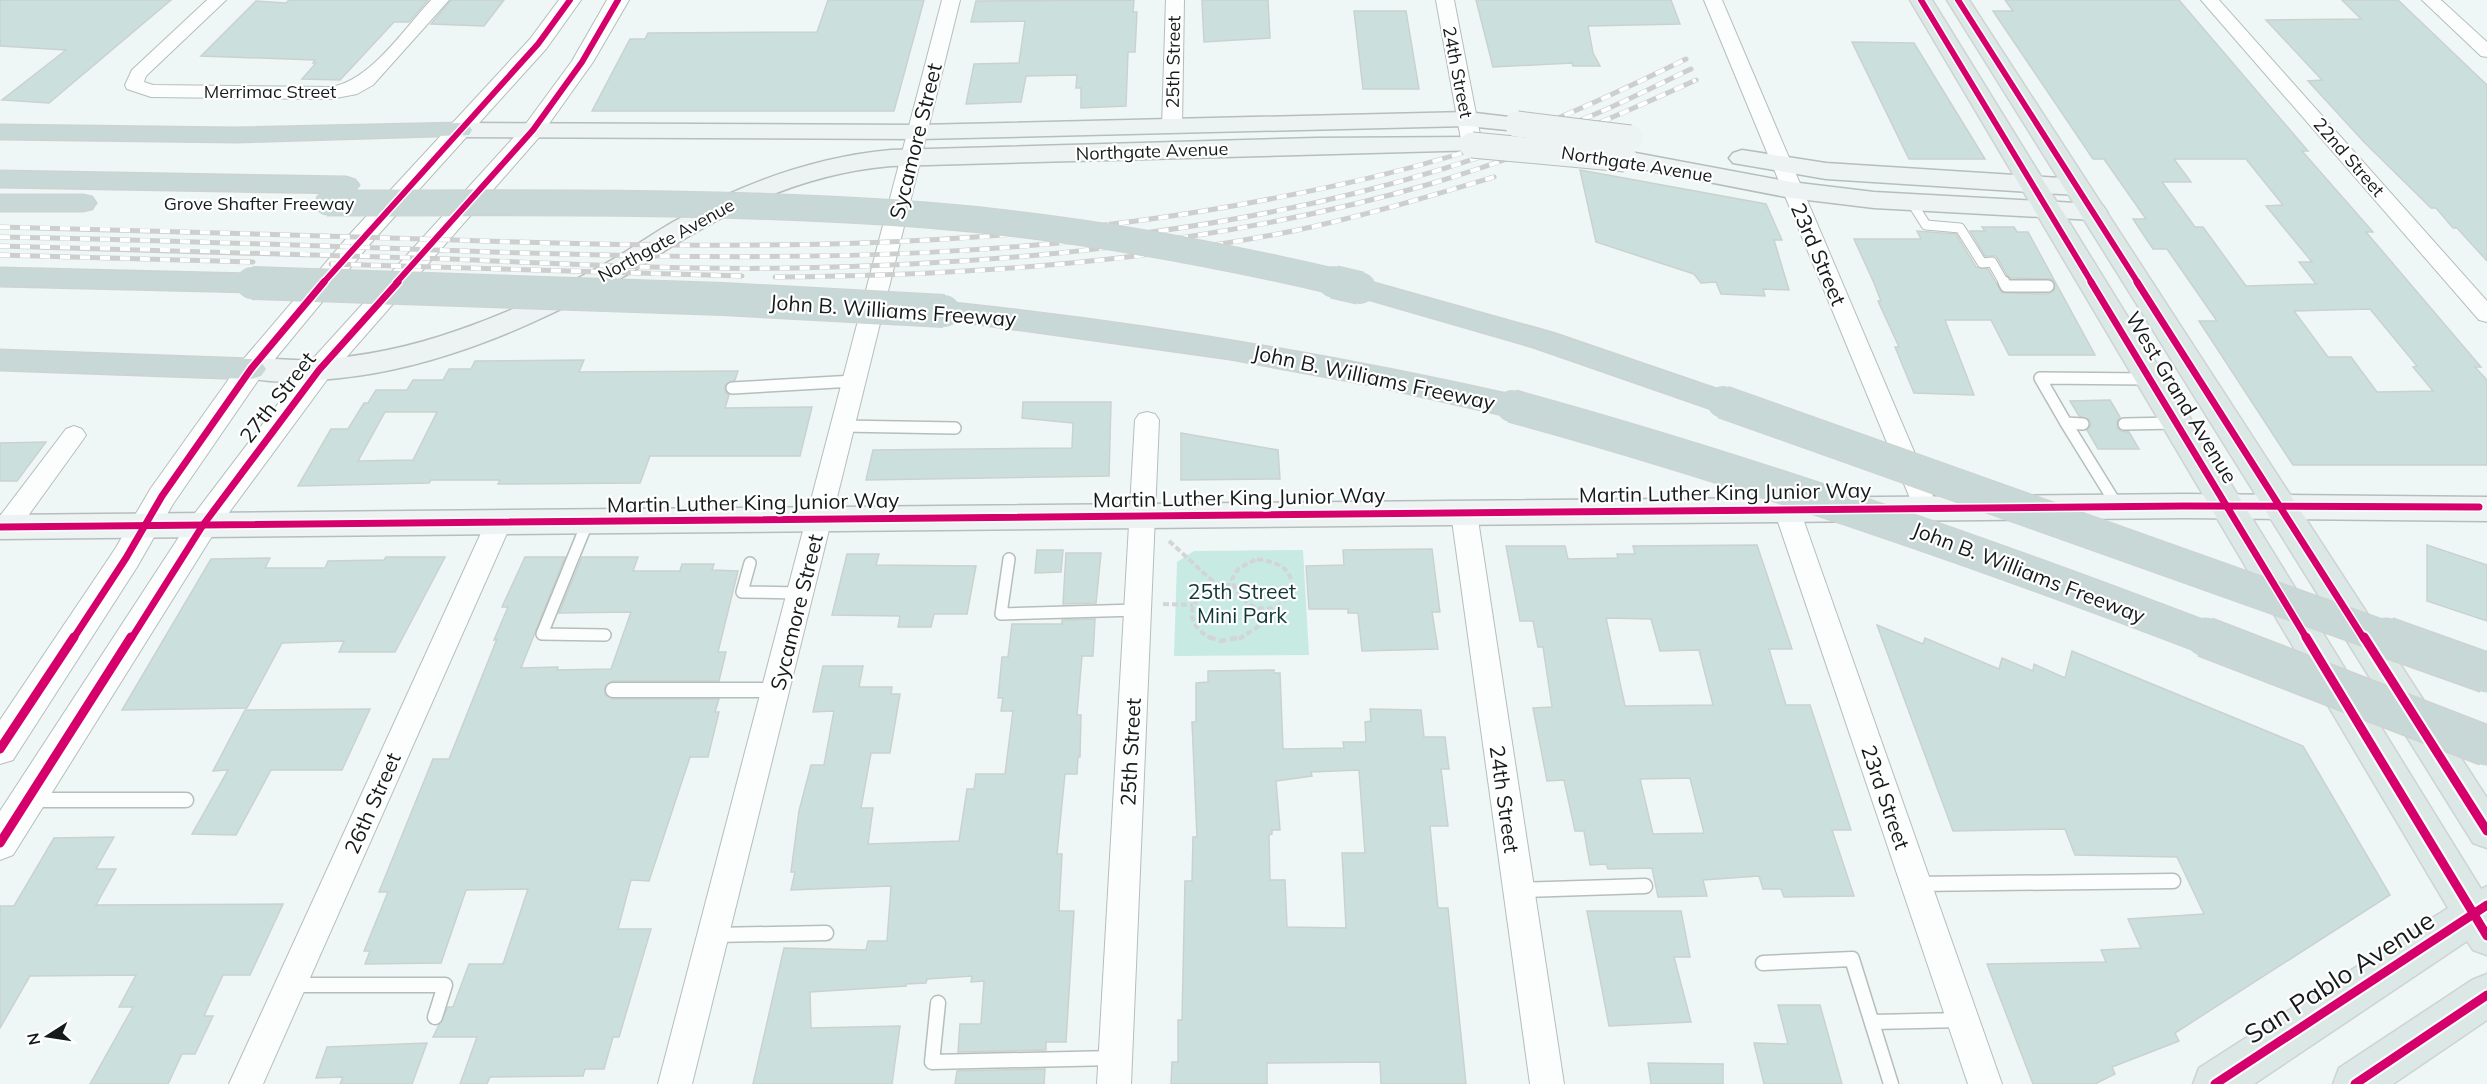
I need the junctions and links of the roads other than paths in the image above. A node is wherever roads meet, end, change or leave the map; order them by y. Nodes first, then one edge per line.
1 (217, 0) edge
2 (440, 0) edge
3 (570, 0) edge
4 (618, 0) edge
5 (951, 0) edge
6 (1175, 0) edge
7 (1445, 0) edge
8 (1713, 0) edge
9 (1921, 0) edge
10 (1958, 0) edge
11 (2210, 0) edge
12 (2431, 0) edge
13 (2487, 52) edge
14 (1467, 119) junction
15 (1172, 125) junction
16 (460, 130) junction
17 (533, 130) junction
18 (0, 132) edge
19 (236, 135) junction
20 (914, 145) junction
21 (1472, 145) junction
22 (0, 146) edge
23 (1627, 148) junction
24 (1781, 165) junction
25 (0, 178) edge
26 (2033, 184) junction
27 (2077, 187) junction
28 (1791, 190) junction
29 (337, 194) junction
30 (0, 202) edge
31 (1912, 203) junction
32 (2049, 211) junction
33 (2094, 213) junction
34 (0, 277) edge
35 (206, 282) junction
36 (2048, 286) dead end
37 (0, 299) edge
38 (2487, 315) edge
39 (0, 360) edge
40 (250, 369) junction
41 (319, 370) junction
42 (2150, 379) junction
43 (855, 381) junction
44 (732, 388) dead end
45 (1147, 420) dead end
46 (2066, 423) junction
47 (2177, 423) junction
48 (2084, 424) dead end
49 (2124, 424) dead end
50 (843, 426) junction
51 (955, 428) dead end
52 (74, 435) dead end
53 (2227, 506) junction
54 (2282, 506) junction
55 (2118, 507) junction
56 (2484, 507) edge
57 (1926, 508) junction
58 (1787, 510) junction
59 (1464, 513) junction
60 (1141, 516) junction
61 (820, 519) junction
62 (588, 521) junction
63 (499, 522) junction
64 (203, 525) junction
65 (145, 526) junction
66 (3, 527) edge
67 (1009, 559) dead end
68 (750, 563) dead end
69 (801, 593) junction
70 (1137, 610) junction
71 (605, 635) dead end
72 (2487, 673) edge
73 (613, 690) dead end
74 (776, 690) junction
75 (2487, 746) edge
76 (0, 749) edge
77 (27, 800) junction
78 (186, 800) dead end
79 (2487, 831) edge
80 (0, 843) edge
81 (2173, 881) dead end
82 (1916, 885) junction
83 (1645, 886) dead end
84 (1519, 890) junction
85 (2482, 918) edge
86 (825, 933) dead end
87 (713, 935) junction
88 (1763, 963) dead end
89 (290, 985) junction
90 (2487, 995) edge
91 (938, 1003) dead end
92 (435, 1017) dead end
93 (1962, 1020) junction
94 (1873, 1022) junction
95 (1114, 1071) edge
96 (246, 1084) edge
97 (675, 1084) edge
98 (1547, 1084) edge
99 (1891, 1084) edge
100 (1985, 1084) edge
101 (2215, 1084) edge
102 (2355, 1084) edge

1 - 2 street, Merrimac Street
3 - 16 street, 27th Street
4 - 17 street, 27th Street
5 - 20 street, Sycamore Street
6 - 15 street, 25th Street
7 - 14 street, 24th Street
8 - 24 street, 23rd Street
9 - 26 main road, West Grand Avenue
10 - 27 main road, West Grand Avenue
11 - 38 street, 22nd Street
12 - 13 street
14 - 15 main road, Northgate Avenue
14 - 21 street, 24th Street
14 - 23 main road, Northgate Avenue, bridge
15 - 20 main road, Northgate Avenue
16 - 17 main road, Northgate Avenue
16 - 19 highway
16 - 40 street, 27th Street
17 - 20 main road, Northgate Avenue
17 - 41 street, 27th Street
18 - 19 highway
19 - 22 highway
20 - 21 main road, Northgate Avenue
20 - 41 main road, Northgate Avenue
20 - 43 street, Sycamore Street
21 - 23 main road, Northgate Avenue, bridge
23 - 24 main road, Northgate Avenue
23 - 28 main road, Northgate Avenue
24 - 26 main road, Northgate Avenue
24 - 28 street, 23rd Street
25 - 29 highway
26 - 27 main road, Northgate Avenue
26 - 32 main road, West Grand Avenue
27 - 33 main road, West Grand Avenue
28 - 31 main road, Northgate Avenue
28 - 57 street, 23rd Street
29 - 30 highway, Grove Shafter Freeway
29 - 72 highway, Grove Shafter Freeway, bridge
31 - 32 main road, Northgate Avenue
31 - 36 lane
32 - 33 main road, Northgate Avenue
32 - 42 main road, West Grand Avenue
33 - 54 main road, West Grand Avenue
34 - 35 highway
35 - 37 highway
35 - 75 highway, John B. Williams Freeway, bridge
39 - 40 highway
40 - 41 main road, Northgate Avenue
40 - 65 street, 27th Street
41 - 64 street, 27th Street
42 - 46 lane
42 - 47 main road, West Grand Avenue
43 - 44 lane
43 - 50 street, Sycamore Street
45 - 60 street, 25th Street
46 - 48 lane
46 - 55 lane
47 - 49 lane
47 - 53 main road, West Grand Avenue
50 - 51 lane
50 - 61 street, Sycamore Street
52 - 66 street
53 - 54 main road, Martin Luther King Junior Way
53 - 55 main road, Martin Luther King Junior Way
53 - 85 main road, West Grand Avenue
54 - 56 main road, Martin Luther King Junior Way
54 - 79 main road, West Grand Avenue
55 - 57 main road, Martin Luther King Junior Way
57 - 58 main road, Martin Luther King Junior Way
58 - 59 main road, Martin Luther King Junior Way
58 - 82 street, 23rd Street
59 - 60 main road, Martin Luther King Junior Way
59 - 84 street, 24th Street
60 - 61 main road, Martin Luther King Junior Way
60 - 70 street, 25th Street
61 - 62 main road, Martin Luther King Junior Way
61 - 69 street, Sycamore Street
62 - 63 main road, Martin Luther King Junior Way
62 - 71 lane
63 - 64 main road, Martin Luther King Junior Way
63 - 89 street, 26th Street
64 - 65 main road, Martin Luther King Junior Way
64 - 77 street, 27th Street
65 - 66 main road, Martin Luther King Junior Way
65 - 76 street, 27th Street
67 - 70 lane
68 - 69 lane
69 - 74 street, Sycamore Street
70 - 95 street, 25th Street
73 - 74 lane
74 - 87 street, Sycamore Street
77 - 78 lane
77 - 80 street, 27th Street
81 - 82 lane
82 - 93 street, 23rd Street
83 - 84 lane
84 - 98 street, 24th Street
85 - 101 main road, San Pablo Avenue
86 - 87 lane
87 - 97 street, Sycamore Street
88 - 94 lane
89 - 92 lane
89 - 96 street, 26th Street
90 - 102 main road
91 - 95 lane
93 - 94 lane
93 - 100 street, 23rd Street
94 - 99 lane

